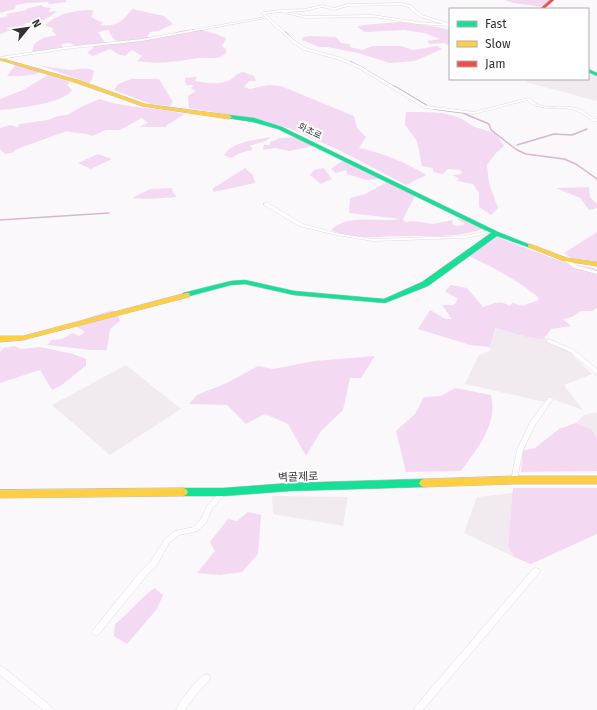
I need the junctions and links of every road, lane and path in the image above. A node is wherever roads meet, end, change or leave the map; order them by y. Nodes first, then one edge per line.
1 (552, 0) edge
2 (543, 8) edge
3 (280, 11) junction
4 (266, 17) junction
5 (449, 25) edge
6 (449, 25) edge
7 (0, 58) edge
8 (597, 120) edge
9 (266, 204) dead end
10 (494, 232) junction
11 (566, 260) junction
12 (597, 264) edge
13 (597, 273) edge
14 (0, 340) edge
15 (549, 341) dead end
16 (597, 372) edge
17 (550, 399) dead end
18 (514, 480) junction
19 (597, 480) edge
20 (224, 492) junction
21 (0, 494) edge
22 (536, 571) dead end
23 (96, 632) dead end
24 (0, 670) edge
25 (206, 678) dead end
26 (50, 710) edge
27 (180, 710) edge
28 (418, 710) edge

1 - 2 street
3 - 4 street
3 - 5 street
3 - 6 street
4 - 7 street
4 - 8 street
7 - 10 street, 화초로
9 - 10 street
10 - 11 street, 화초로
10 - 14 street
11 - 12 street, 화초로
11 - 13 street
15 - 16 street
17 - 18 street
18 - 19 street, 벽골제로
18 - 20 street, 벽골제로
20 - 21 street, 벽골제로
20 - 23 street
22 - 28 street
24 - 26 street
25 - 27 street

